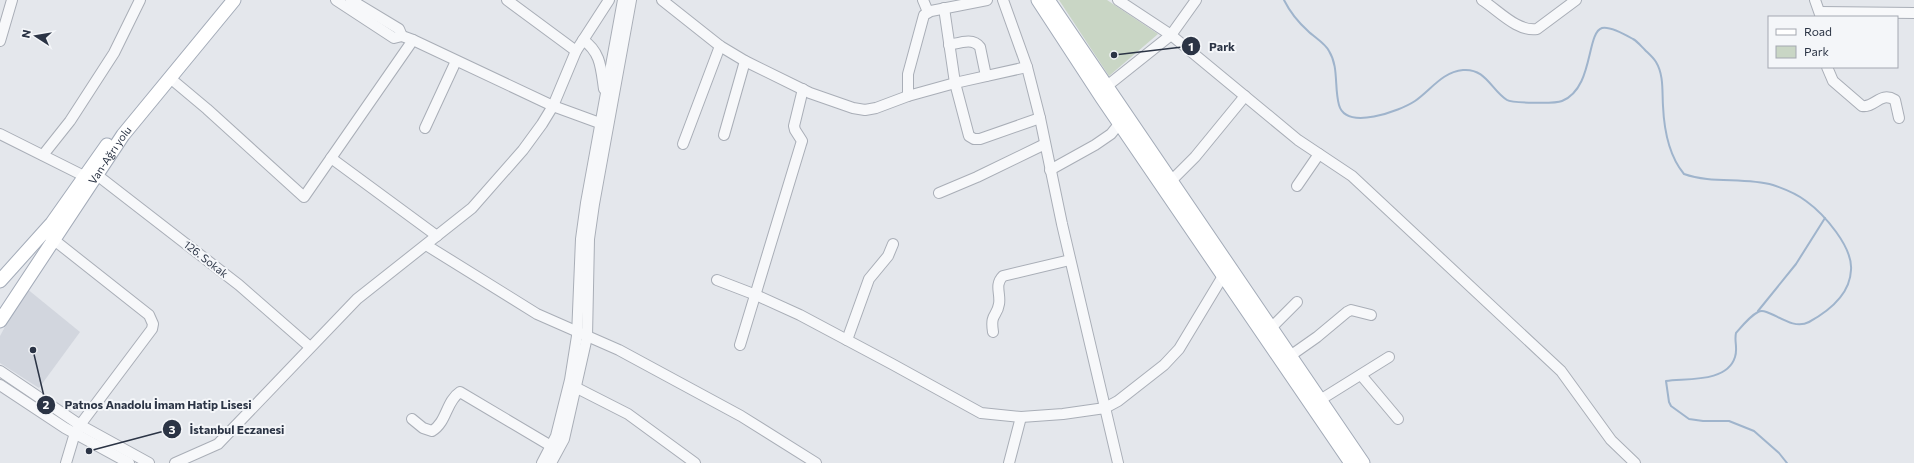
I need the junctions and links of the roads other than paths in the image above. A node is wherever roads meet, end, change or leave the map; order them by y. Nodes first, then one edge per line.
1 (140, 0) edge
2 (223, 0) edge
3 (234, 0) edge
4 (336, 0) edge
5 (351, 0) edge
6 (507, 0) edge
7 (631, 0) edge
8 (662, 0) edge
9 (923, 0) edge
10 (987, 0) edge
11 (1003, 0) edge
12 (1038, 0) edge
13 (1048, 0) edge
14 (1118, 0) edge
15 (1196, 0) edge
16 (1482, 0) edge
17 (1576, 0) edge
18 (1815, 0) edge
19 (9, 1) edge
20 (608, 1) edge
21 (625, 7) edge
22 (944, 8) junction
23 (928, 12) junction
24 (1914, 12) edge
25 (1820, 14) edge
26 (1171, 35) junction
27 (402, 36) junction
28 (413, 40) junction
29 (583, 40) junction
30 (0, 41) edge
31 (949, 45) junction
32 (720, 46) junction
33 (576, 51) junction
34 (456, 60) junction
35 (745, 61) junction
36 (1027, 67) junction
37 (1827, 68) edge
38 (986, 76) junction
39 (170, 78) junction
40 (955, 83) junction
41 (1107, 86) junction
42 (803, 89) junction
43 (605, 95) junction
44 (908, 96) junction
45 (1245, 96) junction
46 (553, 106) junction
47 (1040, 118) junction
48 (1899, 118) dead end
49 (1123, 119) junction
50 (604, 125) junction
51 (425, 128) dead end
52 (0, 134) edge
53 (724, 136) dead end
54 (683, 144) dead end
55 (1045, 144) junction
56 (1320, 154) junction
57 (43, 155) junction
58 (331, 158) junction
59 (1050, 170) junction
60 (92, 177) junction
61 (1171, 181) junction
62 (1297, 186) dead end
63 (939, 193) dead end
64 (49, 236) junction
65 (437, 236) junction
66 (893, 244) dead end
67 (426, 245) junction
68 (1070, 260) junction
69 (1227, 273) junction
70 (717, 280) dead end
71 (0, 281) edge
72 (756, 295) junction
73 (1297, 302) dead end
74 (1371, 315) dead end
75 (0, 321) edge
76 (1271, 328) junction
77 (993, 332) dead end
78 (577, 333) junction
79 (588, 337) junction
80 (847, 340) junction
81 (740, 345) dead end
82 (310, 347) junction
83 (1290, 356) junction
84 (1389, 358) dead end
85 (0, 371) edge
86 (1361, 375) junction
87 (0, 385) edge
88 (573, 386) junction
89 (1320, 400) junction
90 (1105, 408) junction
91 (1020, 417) junction
92 (412, 419) dead end
93 (1398, 419) dead end
94 (77, 429) junction
95 (551, 446) junction
96 (66, 463) edge
97 (129, 463) edge
98 (148, 463) edge
99 (175, 463) edge
100 (542, 463) edge
101 (551, 463) edge
102 (695, 463) edge
103 (816, 463) edge
104 (1009, 463) edge
105 (1118, 463) edge
106 (1351, 463) edge
107 (1363, 463) edge
108 (1635, 463) edge

1 - 57 street
2 - 60 main road
3 - 39 main road, Van-Ağrı yolu
4 - 27 street
5 - 27 street
6 - 33 street
7 - 21 street
8 - 32 street
9 - 23 street
10 - 22 street
11 - 36 street
12 - 49 main road
13 - 41 main road
14 - 26 street
15 - 26 street
16 - 17 street
18 - 25 street
19 - 30 street
20 - 21 street
20 - 29 street
21 - 43 street
21 - 50 street
22 - 23 street
22 - 31 street
23 - 44 street
24 - 25 street
26 - 41 street
26 - 45 street
27 - 28 street
28 - 34 street
28 - 58 street
29 - 33 street
29 - 43 street
31 - 38 street
31 - 40 street
32 - 35 street
32 - 54 street
33 - 46 street
34 - 46 street
34 - 51 street
35 - 42 street
35 - 53 street
36 - 38 street
36 - 47 street
37 - 48 street
38 - 40 street
39 - 58 street
39 - 60 main road, Van-Ağrı yolu
40 - 44 street
40 - 47 street
41 - 49 main road
42 - 44 street
42 - 72 street
43 - 50 street
45 - 56 street
45 - 61 street
46 - 50 street
46 - 65 street
47 - 55 street
49 - 59 street
49 - 61 main road
49 - 69 main road
50 - 78 street
50 - 79 street
52 - 57 street, 126. Sokak
55 - 59 street
55 - 63 street
56 - 62 street
56 - 108 street
57 - 60 street, 126. Sokak
58 - 65 street
59 - 68 street
60 - 64 main road, Van-Ağrı yolu
60 - 82 street, 126. Sokak
61 - 69 main road
64 - 71 main road
64 - 75 main road, Van-Ağrı yolu
64 - 94 street
65 - 67 street
66 - 80 street
67 - 78 street
67 - 82 street
68 - 77 street
68 - 90 street
69 - 76 main road
69 - 90 street
69 - 106 main road
70 - 72 street
72 - 80 street
72 - 81 street
73 - 76 street
74 - 83 street
76 - 83 main road
78 - 79 street
78 - 88 street
79 - 88 street
79 - 103 street
80 - 91 street
82 - 99 street
83 - 89 main road
84 - 86 street
85 - 94 street
86 - 89 street
86 - 93 street
87 - 94 street
88 - 95 street
88 - 101 street
88 - 102 street
89 - 107 main road
90 - 91 street
90 - 105 street
91 - 104 street
92 - 95 street
94 - 96 street
94 - 97 street
94 - 98 street
95 - 100 street

